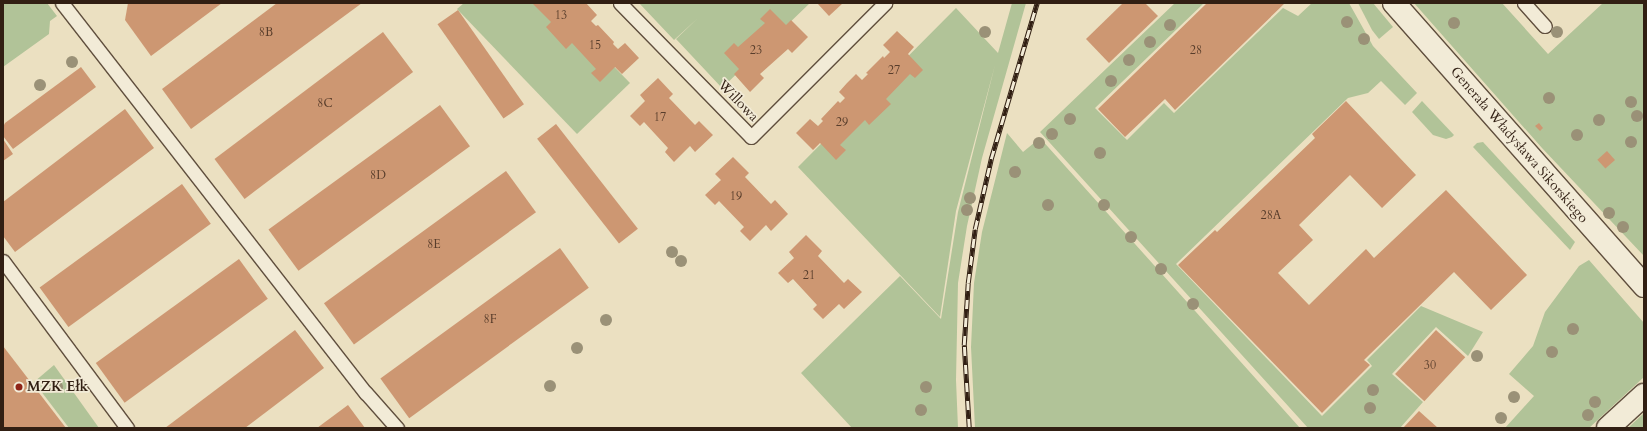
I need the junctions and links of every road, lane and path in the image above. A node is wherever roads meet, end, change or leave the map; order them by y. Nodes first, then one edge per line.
1 (62, 3) edge
2 (620, 3) edge
3 (885, 3) edge
4 (1394, 3) edge
5 (1524, 3) edge
6 (1545, 26) dead end
7 (3, 261) edge
8 (1644, 286) edge
9 (1644, 395) edge
10 (126, 428) edge
11 (397, 428) edge
12 (1608, 428) edge

1 - 11 lane
2 - 3 lane, Willowa
4 - 8 street, Generała Władysława Sikorskiego
5 - 6 lane
7 - 10 lane
9 - 12 street

